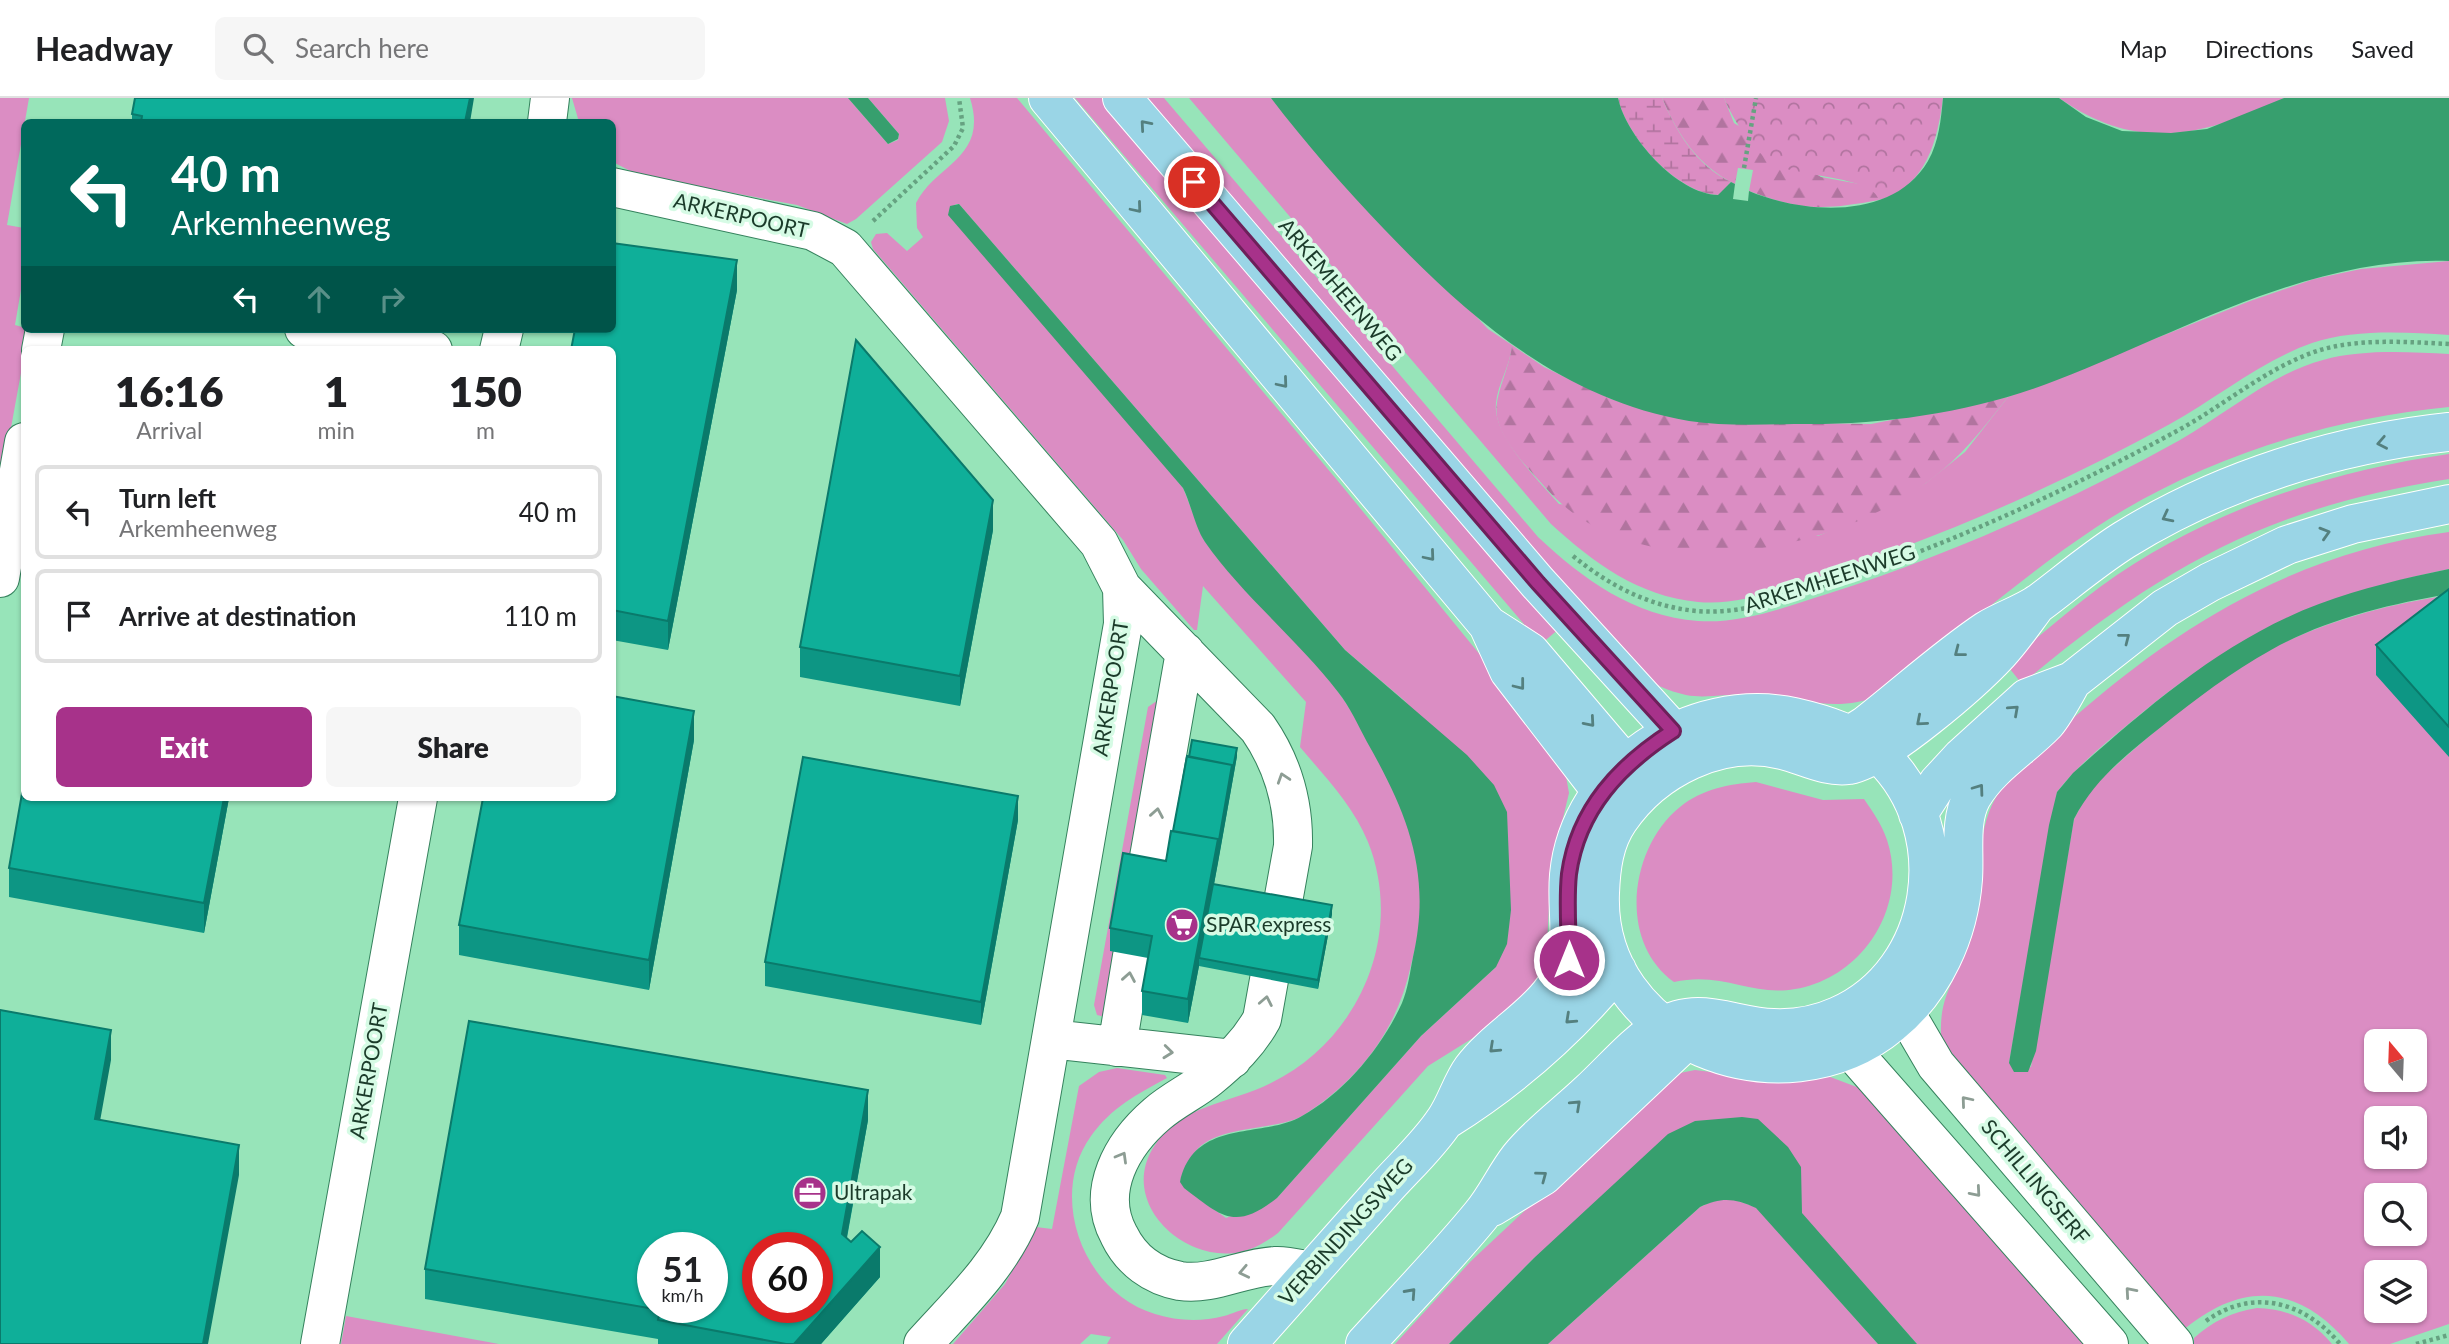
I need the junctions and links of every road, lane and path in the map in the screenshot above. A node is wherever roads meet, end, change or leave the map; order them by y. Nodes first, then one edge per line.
1 (550, 98) edge
2 (959, 98) edge
3 (1048, 98) edge
4 (1122, 98) edge
5 (1756, 98) edge
6 (547, 119) edge
7 (1744, 168) dead end
8 (616, 188) edge
9 (845, 248) junction
10 (329, 333) edge
11 (2449, 344) edge
12 (408, 346) edge
13 (2449, 432) edge
14 (21, 459) edge
15 (2449, 504) edge
16 (1567, 552) dead end
17 (0, 578) edge
18 (1122, 588) junction
19 (1185, 652) junction
20 (2072, 681) junction
21 (1673, 731) junction
22 (1864, 745) junction
23 (1622, 785) junction
24 (417, 801) edge
25 (1918, 814) junction
26 (1145, 880) edge
27 (1132, 956) edge
28 (1617, 970) junction
29 (1896, 996) junction
30 (1675, 1033) junction
31 (1051, 1039) junction
32 (1116, 1047) junction
33 (1850, 1049) junction
34 (1232, 1059) junction
35 (1445, 1121) junction
36 (1311, 1271) junction
37 (2188, 1334) edge
38 (2449, 1335) edge
39 (320, 1344) edge
40 (923, 1344) edge
41 (1247, 1344) edge
42 (1365, 1344) edge
43 (2109, 1344) edge
44 (2340, 1344) edge
45 (2416, 1344) edge

1 - 6 street
2 - 9 path
3 -> 23 main road
21 -> 4 main road, ARKEMHEENWEG
5 - 7 path
8 - 9 street, ARKERPOORT
9 - 18 street, ARKERPOORT
10 - 12 street
11 - 16 path, ARKEMHEENWEG
13 -> 22 main road
14 - 17 street
20 -> 15 main road
18 - 19 street
18 - 31 street, ARKERPOORT
26 -> 19 street
34 -> 19 street
25 -> 20 main road
29 -> 20 main road
21 - 22 main road
21 - 23 main road
22 - 23 main road
22 - 25 main road
23 - 28 main road
23 -> 35 main road, VERBINDINGSWEG
24 - 39 street, ARKERPOORT
25 - 29 main road
32 -> 27 street
28 - 30 main road
28 -> 35 main road, VERBINDINGSWEG
29 - 30 main road
29 - 33 main road
37 -> 29 street, SCHILLINGSERF
30 - 33 main road
42 -> 30 main road
31 - 32 street
31 - 40 street, ARKERPOORT
32 -> 34 street
33 -> 43 street
36 -> 34 street
35 - 36 main road, VERBINDINGSWEG
36 - 41 main road, VERBINDINGSWEG
37 - 44 path
38 - 45 path

